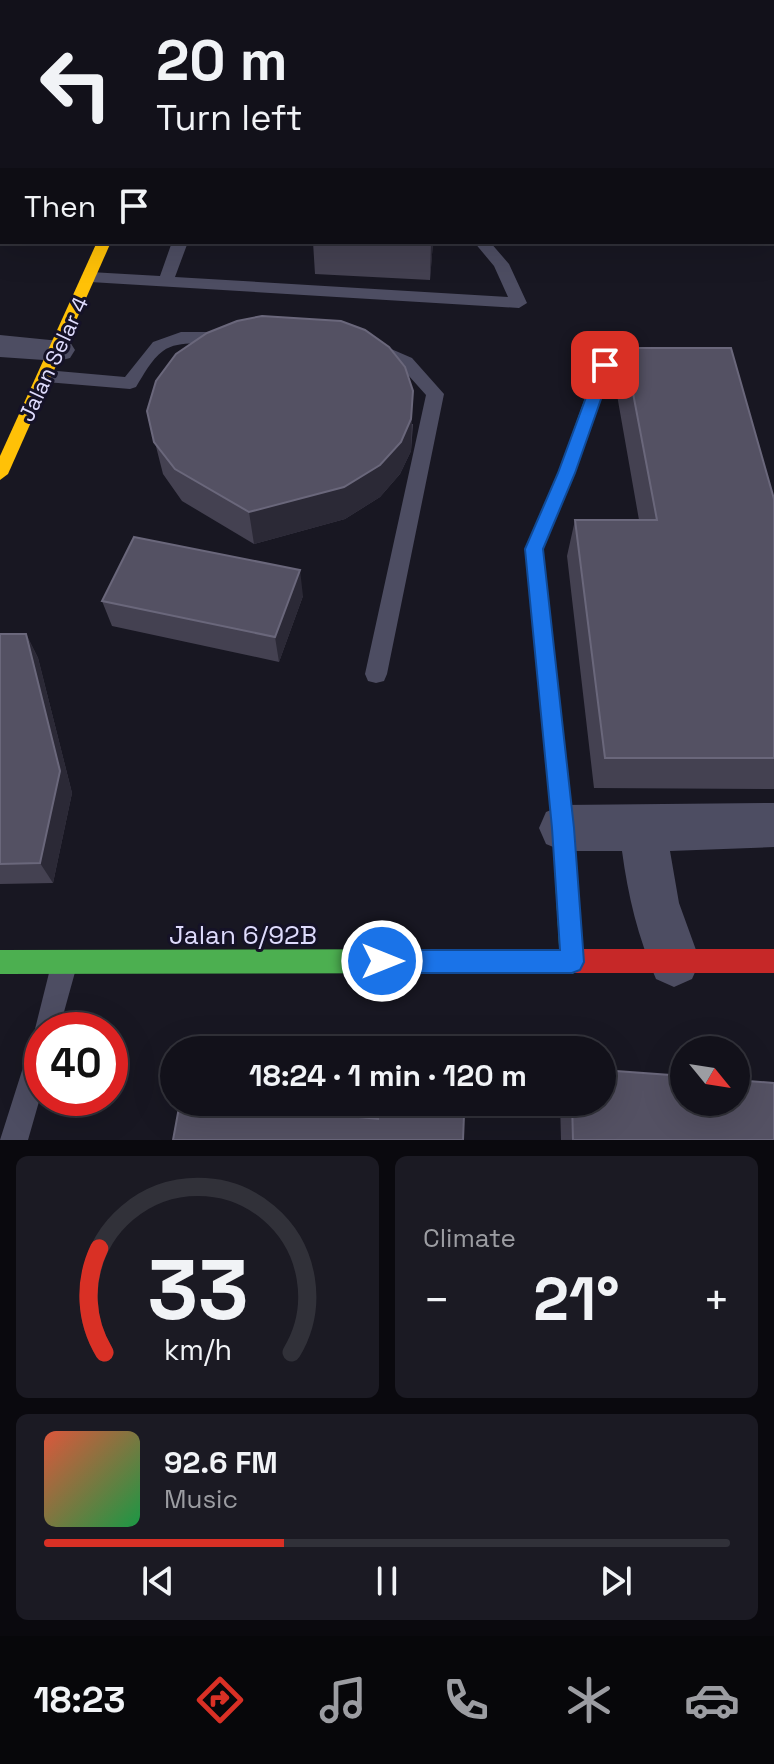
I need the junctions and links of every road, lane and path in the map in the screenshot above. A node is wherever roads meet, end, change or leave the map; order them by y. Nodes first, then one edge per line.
1 (103, 244) edge
2 (179, 244) edge
3 (484, 244) edge
4 (90, 277) junction
5 (166, 281) junction
6 (242, 339) edge
7 (0, 346) edge
8 (350, 347) edge
9 (52, 363) junction
10 (605, 365) dead end
11 (0, 474) edge
12 (376, 674) dead end
13 (774, 825) edge
14 (563, 828) junction
15 (643, 829) junction
16 (65, 961) junction
17 (674, 961) junction
18 (774, 961) edge
19 (0, 962) edge
20 (572, 962) junction
21 (51, 1012) edge
22 (24, 1105) edge
23 (14, 1140) edge

1 - 4 street, Jalan Selar 4
2 - 5 lane
3 - 5 lane
4 - 5 lane
4 - 9 street, Jalan Selar 4
6 - 9 lane
7 - 9 street
8 - 12 lane
9 - 11 street, Jalan Selar 4
10 - 14 street
13 - 15 street
14 - 15 street
14 - 20 street
15 - 17 street
16 - 19 street, Jalan 6/92B
16 - 20 street, Jalan 6/92B
16 - 21 lane
17 - 18 street, Jalan 6/92B
17 - 20 street, Jalan 6/92B
22 - 23 lane

